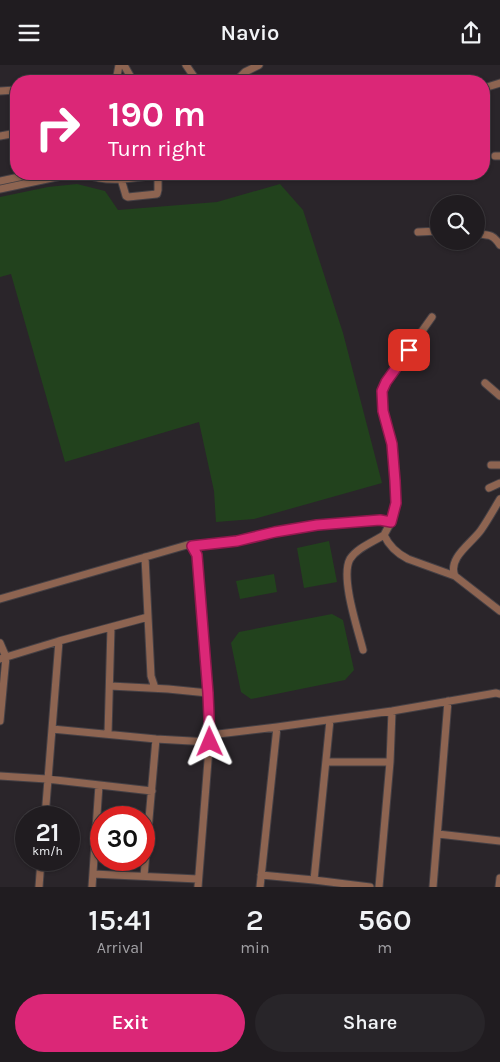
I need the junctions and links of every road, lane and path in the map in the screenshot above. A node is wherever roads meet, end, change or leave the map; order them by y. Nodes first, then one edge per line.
1 (258, 65) edge
2 (244, 68) edge
3 (41, 180) edge
4 (121, 180) edge
5 (160, 180) edge
6 (0, 188) edge
7 (430, 231) edge
8 (418, 232) dead end
9 (485, 235) edge
10 (500, 245) edge
11 (432, 317) dead end
12 (485, 383) dead end
13 (500, 396) edge
14 (491, 465) dead end
15 (500, 465) edge
16 (500, 483) edge
17 (489, 489) dead end
18 (500, 499) edge
19 (391, 522) junction
20 (384, 535) junction
21 (192, 546) junction
22 (145, 557) junction
23 (455, 576) junction
24 (0, 599) edge
25 (500, 611) edge
26 (148, 617) junction
27 (111, 627) junction
28 (59, 641) junction
29 (0, 643) edge
30 (363, 650) dead end
31 (3, 658) edge
32 (110, 686) junction
33 (155, 688) junction
34 (208, 693) junction
35 (500, 694) edge
36 (448, 701) junction
37 (392, 711) junction
38 (330, 720) junction
39 (0, 721) edge
40 (277, 727) junction
41 (52, 729) junction
42 (108, 734) junction
43 (210, 738) junction
44 (156, 739) junction
45 (326, 762) junction
46 (390, 762) junction
47 (0, 776) edge
48 (48, 779) junction
49 (99, 785) junction
50 (152, 791) junction
51 (46, 806) edge
52 (438, 834) junction
53 (500, 841) edge
54 (40, 871) edge
55 (93, 874) junction
56 (261, 875) junction
57 (144, 876) junction
58 (500, 878) edge
59 (314, 880) junction
60 (198, 883) edge
61 (39, 887) edge
62 (92, 887) edge
63 (260, 887) edge
64 (370, 887) edge
65 (379, 887) edge
66 (433, 887) edge
67 (499, 887) edge

1 - 2 street
3 - 6 street
4 - 5 street
7 - 8 street
9 - 10 street
11 - 19 street
12 - 13 street
14 - 15 street
16 - 17 street
18 - 23 street
19 - 20 street
19 - 21 street
20 - 23 street
20 - 30 street
21 - 22 street
21 - 34 street
22 - 24 street
22 - 26 street
23 - 25 street
26 - 27 street
26 - 33 street
27 - 28 street
27 - 32 street
28 - 31 street
28 - 41 street
29 - 31 street
31 - 39 street
32 - 33 street
32 - 42 street
33 - 34 street
34 - 43 street
35 - 36 street
36 - 37 street
36 - 52 street
37 - 38 street
37 - 46 street
38 - 40 street
38 - 45 street
40 - 43 street
40 - 56 street
41 - 42 street
41 - 48 street
42 - 44 street
43 - 44 street
43 - 60 street
44 - 50 street
45 - 46 street
45 - 59 street
46 - 65 street
47 - 48 street
48 - 49 street
48 - 51 street
49 - 50 street
49 - 55 street
50 - 57 street
52 - 53 street
52 - 66 street
54 - 61 street
55 - 57 street
55 - 62 street
56 - 59 street
56 - 63 street
57 - 60 street
58 - 67 street
59 - 64 street

